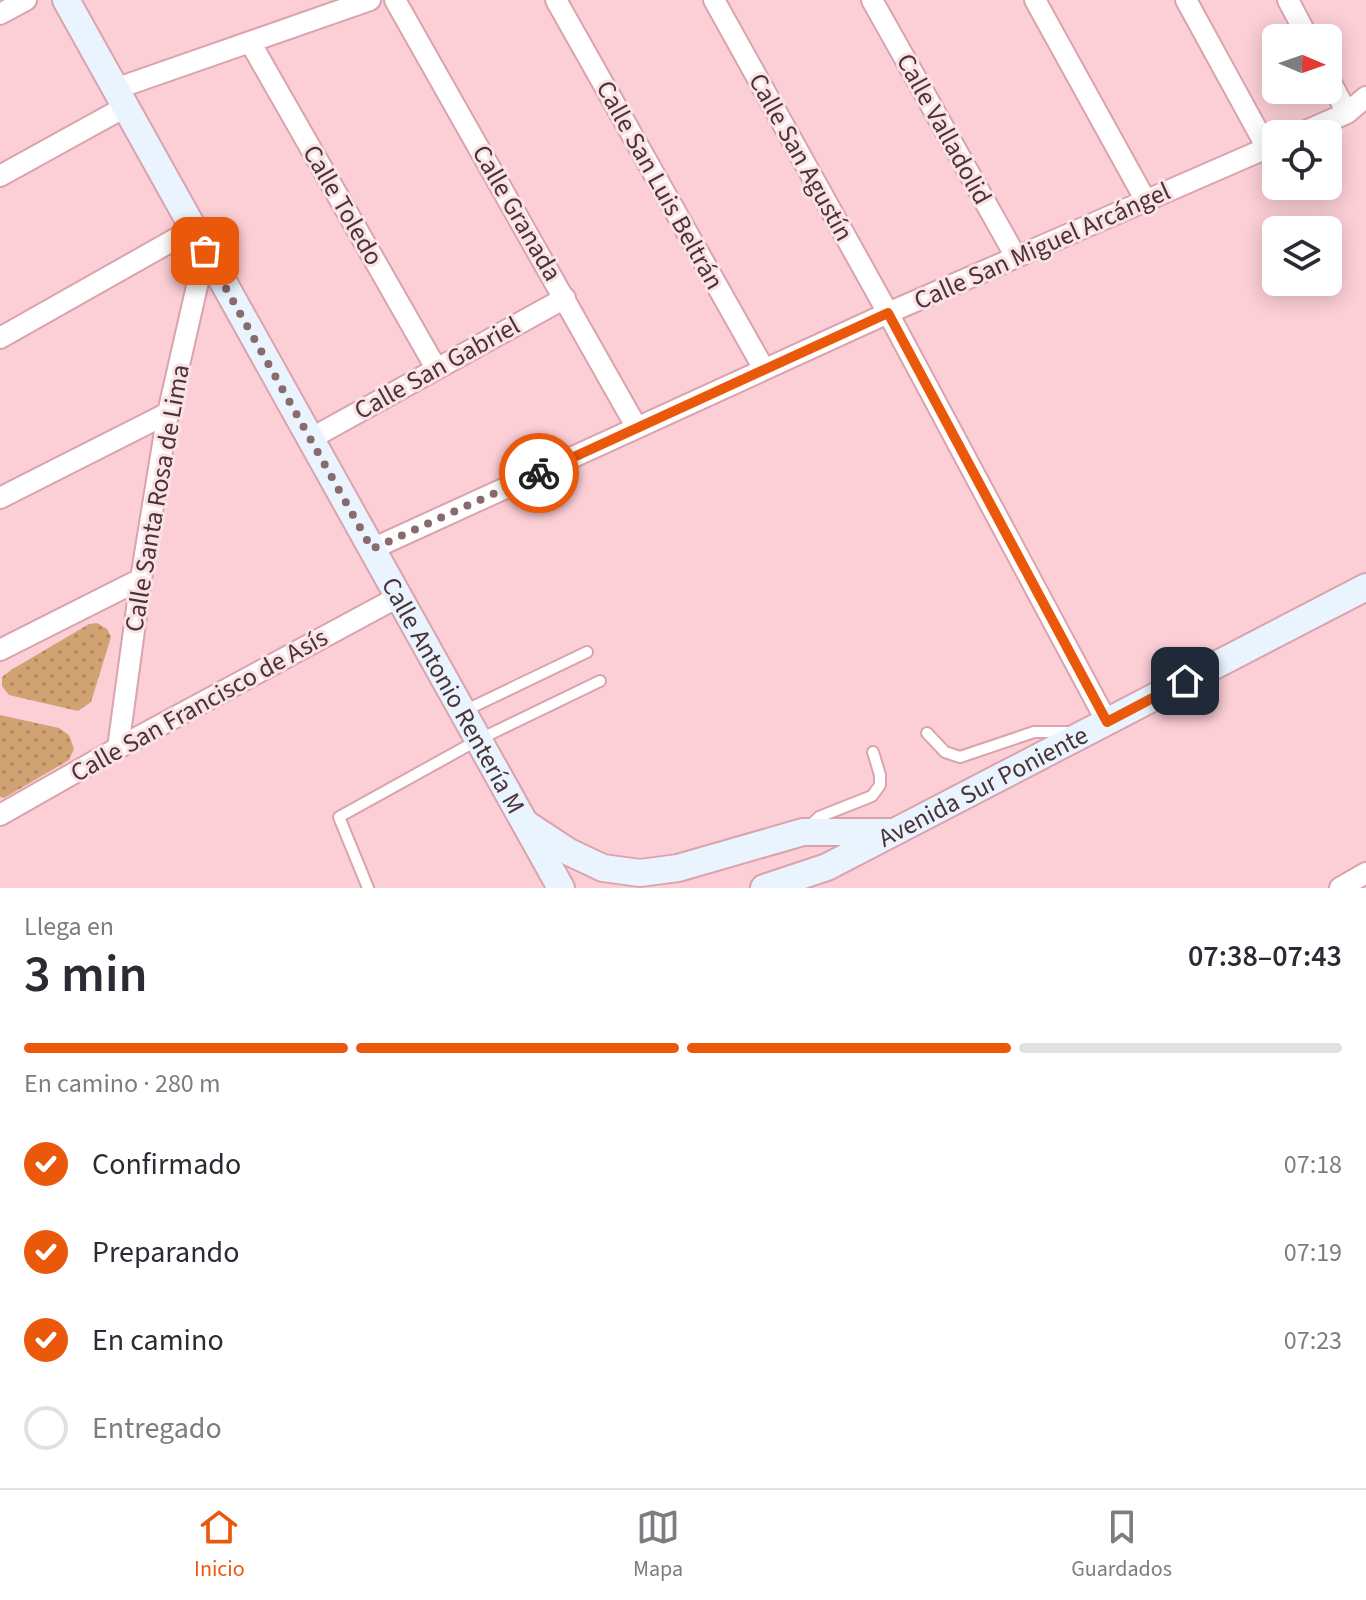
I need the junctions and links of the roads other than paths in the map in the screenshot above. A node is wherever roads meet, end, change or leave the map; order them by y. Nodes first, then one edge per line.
1 (26, 0) edge
2 (66, 0) edge
3 (370, 0) edge
4 (395, 0) edge
5 (556, 0) edge
6 (714, 0) edge
7 (872, 0) edge
8 (1035, 0) edge
9 (1186, 0) edge
10 (1288, 0) edge
11 (0, 14) edge
12 (1301, 24) edge
13 (250, 42) junction
14 (1366, 97) edge
15 (120, 98) junction
16 (1342, 104) edge
17 (1347, 113) junction
18 (1331, 120) edge
19 (1262, 131) edge
20 (1262, 150) edge
21 (0, 176) edge
22 (1146, 201) junction
23 (199, 240) junction
24 (1016, 257) junction
25 (565, 298) junction
26 (888, 313) junction
27 (0, 338) edge
28 (436, 368) junction
29 (764, 369) junction
30 (168, 413) junction
31 (637, 428) junction
32 (310, 439) junction
33 (0, 498) edge
34 (372, 549) junction
35 (141, 579) junction
36 (1366, 587) edge
37 (398, 597) junction
38 (0, 650) edge
39 (587, 652) dead end
40 (600, 681) dead end
41 (462, 712) junction
42 (1097, 727) junction
43 (927, 733) dead end
44 (478, 740) junction
45 (118, 748) junction
46 (873, 752) dead end
47 (0, 815) edge
48 (525, 823) junction
49 (803, 832) junction
50 (895, 832) junction
51 (1366, 873) edge
52 (368, 888) edge
53 (561, 888) edge
54 (764, 888) edge
55 (1340, 888) edge

1 - 11 street
2 - 15 main road, Calle Antonio Rentería M
3 - 13 street
4 - 25 street, Calle Granada
5 - 29 street, Calle San Luis Beltrán
6 - 26 street, Calle San Agustín
7 - 24 street, Calle Valladolid
8 - 22 street
9 - 19 street
10 - 12 street
13 - 15 street
13 - 28 street, Calle Toledo
14 - 17 street
15 - 21 street
15 - 23 main road, Calle Antonio Rentería M
16 - 17 street
17 - 18 street
20 - 22 street, Calle San Miguel Arcángel
22 - 24 street, Calle San Miguel Arcángel
23 - 27 street
23 - 30 street, Calle Santa Rosa de Lima
23 - 32 main road, Calle Antonio Rentería M
24 - 26 street, Calle San Miguel Arcángel
25 - 28 street, Calle San Gabriel
25 - 31 street, Calle Granada
26 - 29 street, Calle San Miguel Arcángel
26 - 42 street, Calle San Agustín
28 - 32 street, Calle San Gabriel
29 - 31 street, Calle San Miguel Arcángel
30 - 33 street
30 - 35 street, Calle Santa Rosa de Lima
31 - 34 street, Calle San Miguel Arcángel
32 - 34 main road, Calle Antonio Rentería M
34 - 37 main road, Calle Antonio Rentería M
35 - 38 street
35 - 45 street, Calle Santa Rosa de Lima
36 - 42 main road, Avenida Sur Poniente
37 - 41 main road, Calle Antonio Rentería M
37 - 45 street, Calle San Francisco de Asís
39 - 41 lane
40 - 44 lane
41 - 44 main road, Calle Antonio Rentería M
42 - 43 lane
42 - 50 main road, Avenida Sur Poniente
44 - 48 main road, Calle Antonio Rentería M
44 - 52 lane
45 - 47 street, Calle San Francisco de Asís
46 - 49 lane
48 - 49 main road
48 - 53 main road, Calle Antonio Rentería M
49 - 50 main road
50 - 54 main road, Avenida Sur Poniente
51 - 55 street

